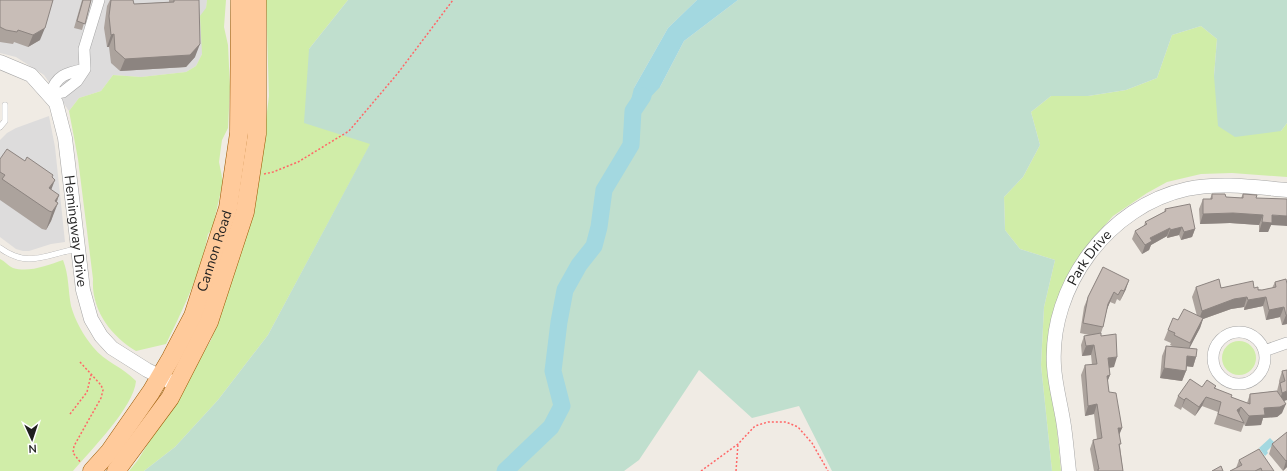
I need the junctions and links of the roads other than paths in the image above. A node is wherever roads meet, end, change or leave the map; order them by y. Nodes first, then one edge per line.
1 (99, 0) edge
2 (240, 0) edge
3 (257, 0) edge
4 (0, 62) edge
5 (50, 95) junction
6 (5, 105) dead end
7 (0, 127) edge
8 (1287, 190) edge
9 (0, 248) edge
10 (78, 249) junction
11 (1287, 343) edge
12 (1264, 351) junction
13 (161, 376) junction
14 (177, 385) junction
15 (88, 468) edge
16 (116, 471) edge
17 (1069, 471) edge

1 - 5 street
2 - 13 main road, Cannon Road
3 - 14 main road, Cannon Road
4 - 5 street, Hemingway Drive
5 - 10 street, Hemingway Drive
6 - 7 lane
8 - 17 street, Park Drive
9 - 10 lane
10 - 13 street, Hemingway Drive
11 - 12 street
12 - 12 street
13 - 14 street, Hemingway Drive
13 - 15 main road, Cannon Road
14 - 16 main road, Cannon Road

